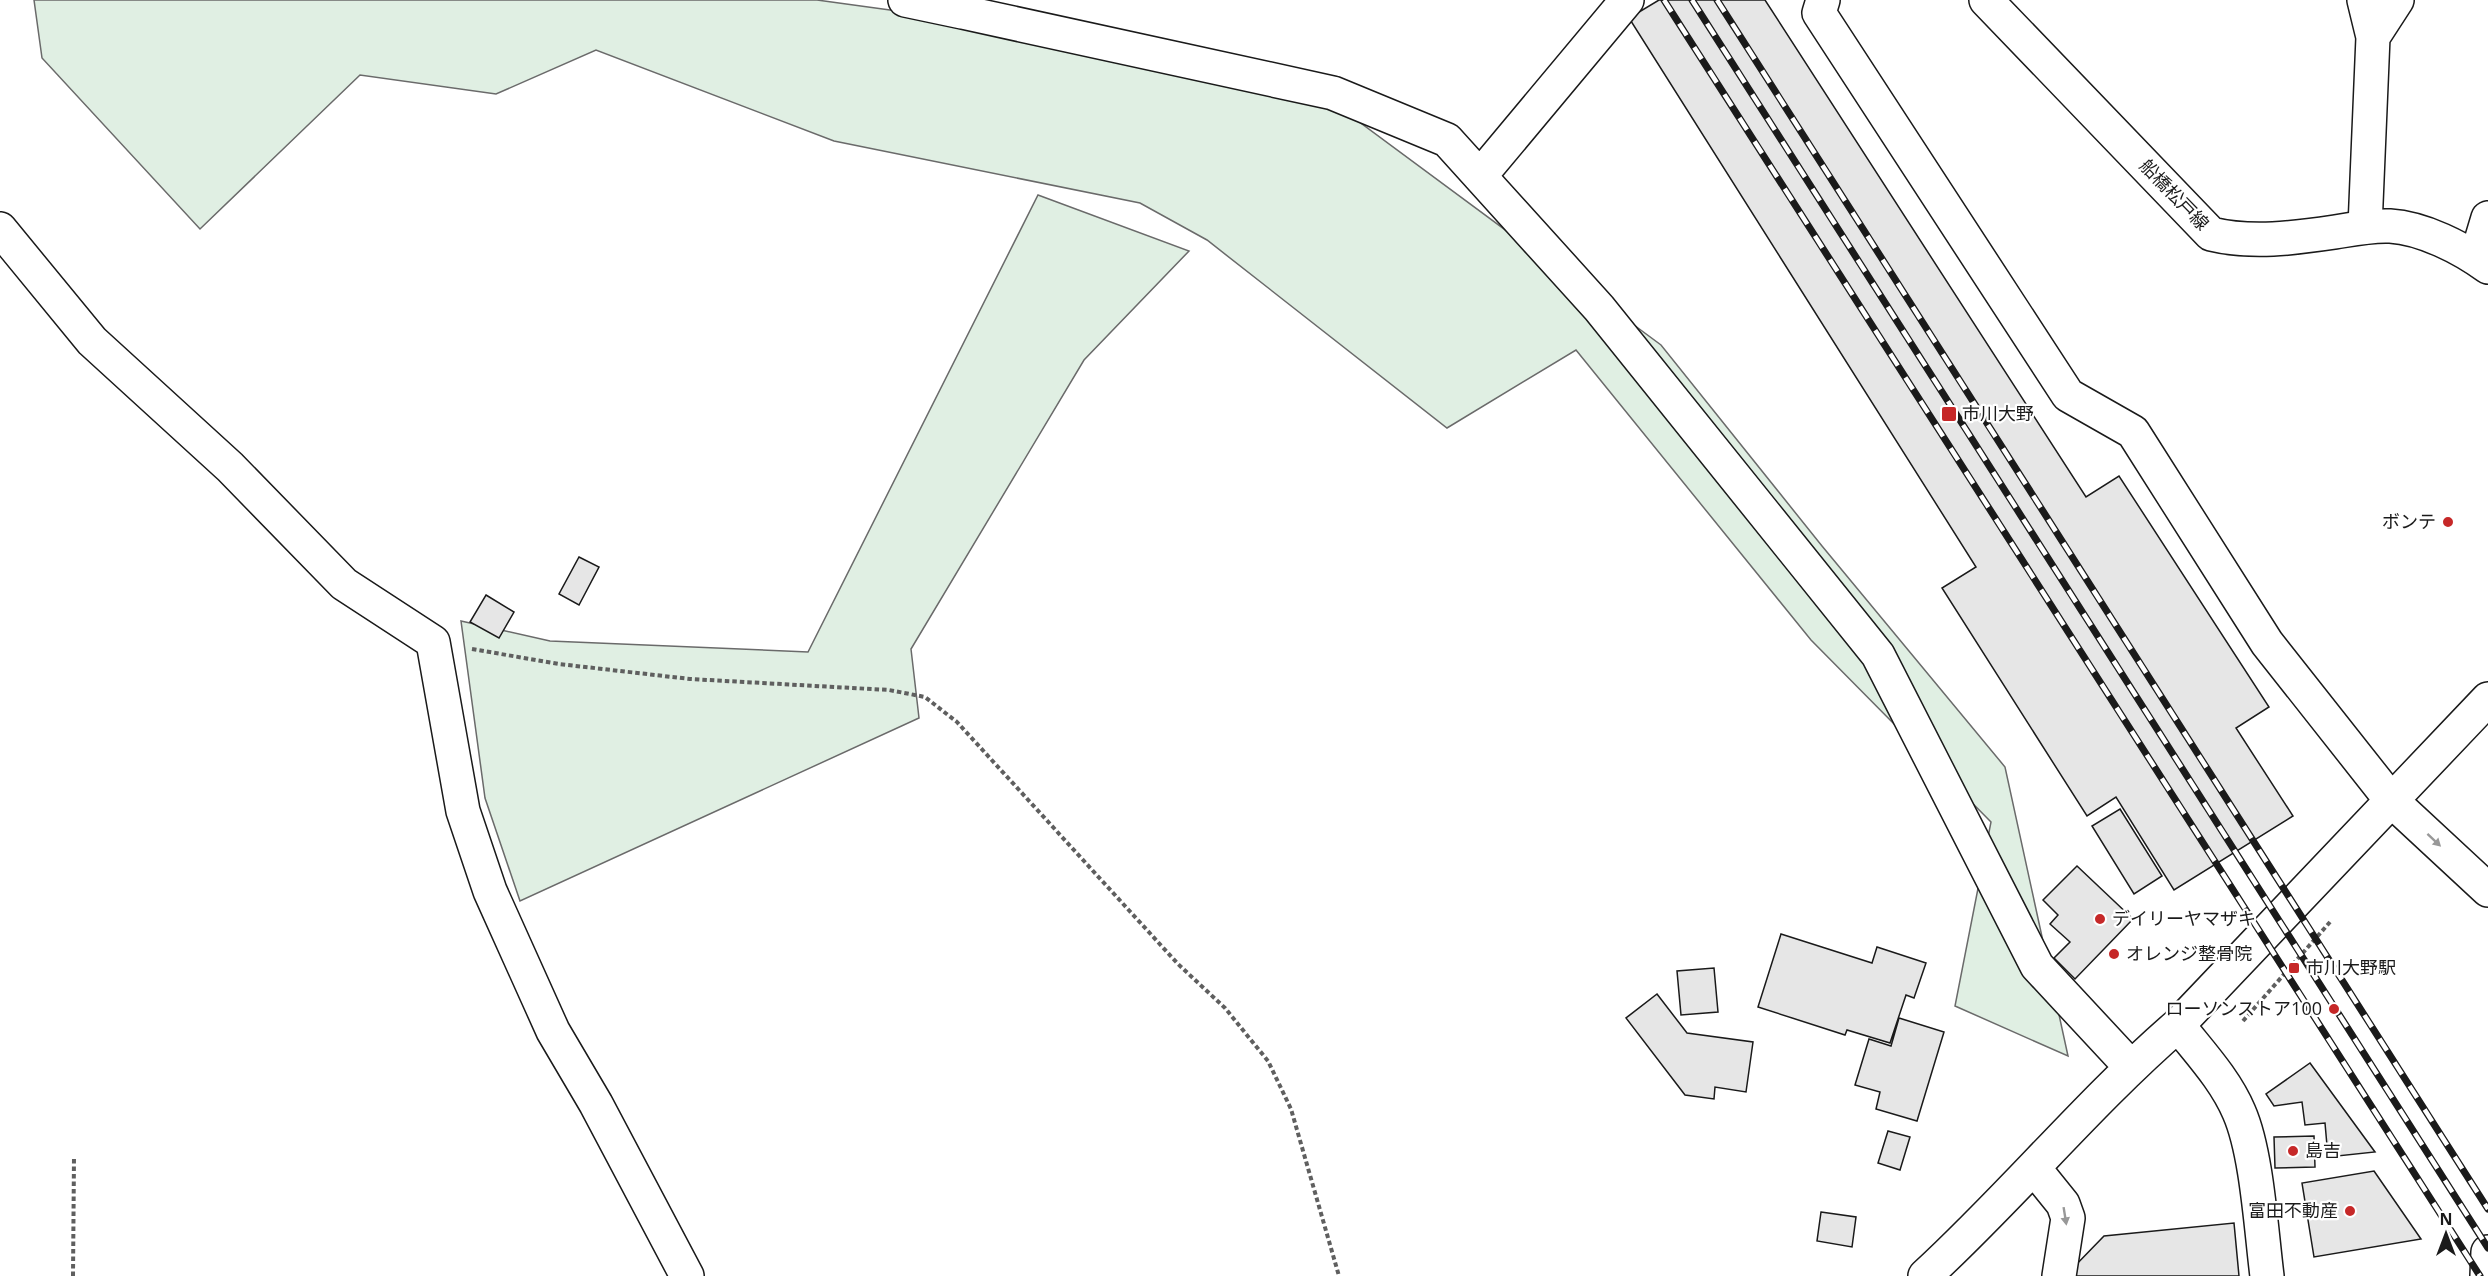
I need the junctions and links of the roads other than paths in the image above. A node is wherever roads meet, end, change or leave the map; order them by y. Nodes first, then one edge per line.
1 (905, 0) edge
2 (1627, 0) edge
3 (1823, 0) edge
4 (1986, 0) edge
5 (2364, 0) edge
6 (2397, 0) edge
7 (963, 6) edge
8 (2373, 38) junction
9 (1480, 176) junction
10 (2488, 219) edge
11 (2365, 227) junction
12 (0, 229) edge
13 (2482, 263) edge
14 (2488, 699) edge
15 (2391, 800) junction
16 (2488, 890) edge
17 (2178, 1024) junction
18 (2130, 1066) junction
19 (2034, 1168) junction
20 (2488, 1252) edge
21 (687, 1276) edge
22 (1925, 1276) edge
23 (2059, 1276) edge
24 (2267, 1276) edge
25 (2487, 1276) edge

1 - 7 street
2 - 9 street
3 - 15 street
4 - 11 street, 船橋松戸線
5 - 8 street
6 - 8 street
7 - 9 street
8 - 11 street
9 - 18 street
10 - 13 street
11 - 13 street, 船橋松戸線
12 - 21 street
14 - 15 street
15 -> 16 street
15 - 17 street
17 - 18 street
17 - 24 street
18 - 19 street
19 - 22 street
19 -> 23 street
20 - 25 street

